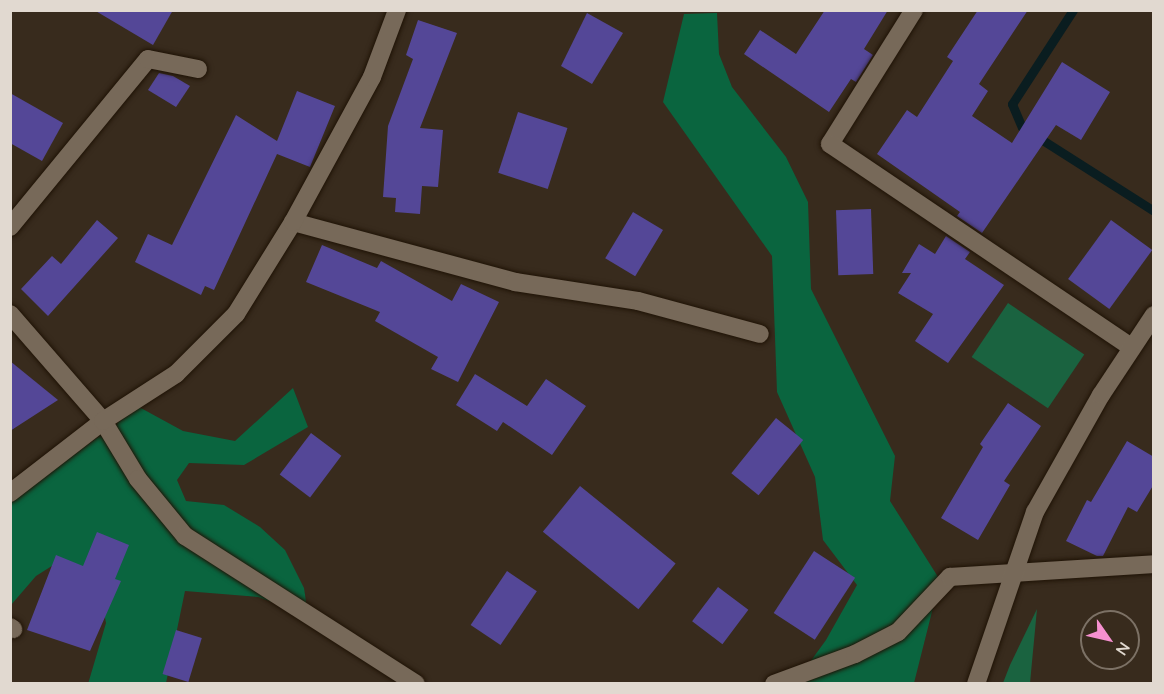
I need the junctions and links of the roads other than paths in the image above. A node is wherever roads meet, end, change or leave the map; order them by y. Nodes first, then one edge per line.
1 (397, 10) edge
2 (914, 10) edge
3 (198, 69) dead end
4 (293, 222) junction
5 (10, 227) edge
6 (10, 314) edge
7 (1154, 315) edge
8 (760, 334) dead end
9 (1132, 348) junction
10 (103, 421) junction
11 (10, 493) edge
12 (1154, 564) edge
13 (1012, 570) junction
14 (416, 684) edge
15 (774, 684) edge
16 (976, 684) edge

1 - 4 street
2 - 9 street
3 - 5 street
4 - 8 street
4 - 10 street
6 - 10 street
7 - 9 street
9 - 13 street
10 - 11 street
10 - 14 street
12 - 13 street
13 - 15 street
13 - 16 street

